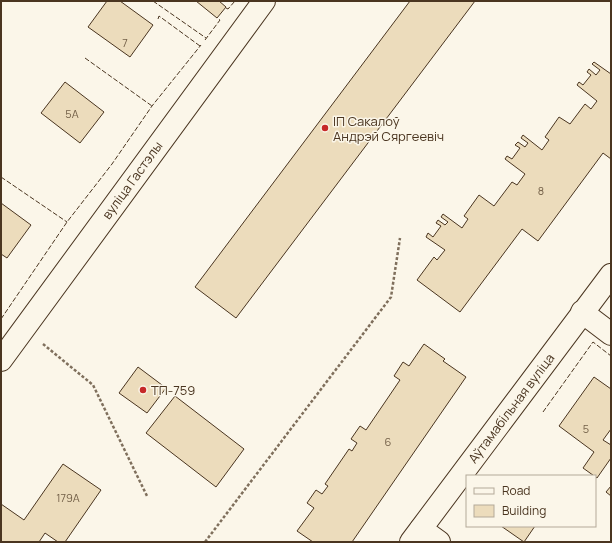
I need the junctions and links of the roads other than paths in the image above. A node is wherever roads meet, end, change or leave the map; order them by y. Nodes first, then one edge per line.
1 (264, 1) edge
2 (611, 275) edge
3 (582, 312) junction
4 (611, 334) edge
5 (1, 360) edge
6 (416, 535) edge
7 (439, 542) edge

1 - 5 street, вуліца Гастэлы
2 - 3 street, Аўтамабільная вуліца
3 - 4 street
3 - 6 street, Аўтамабільная вуліца
6 - 7 street

